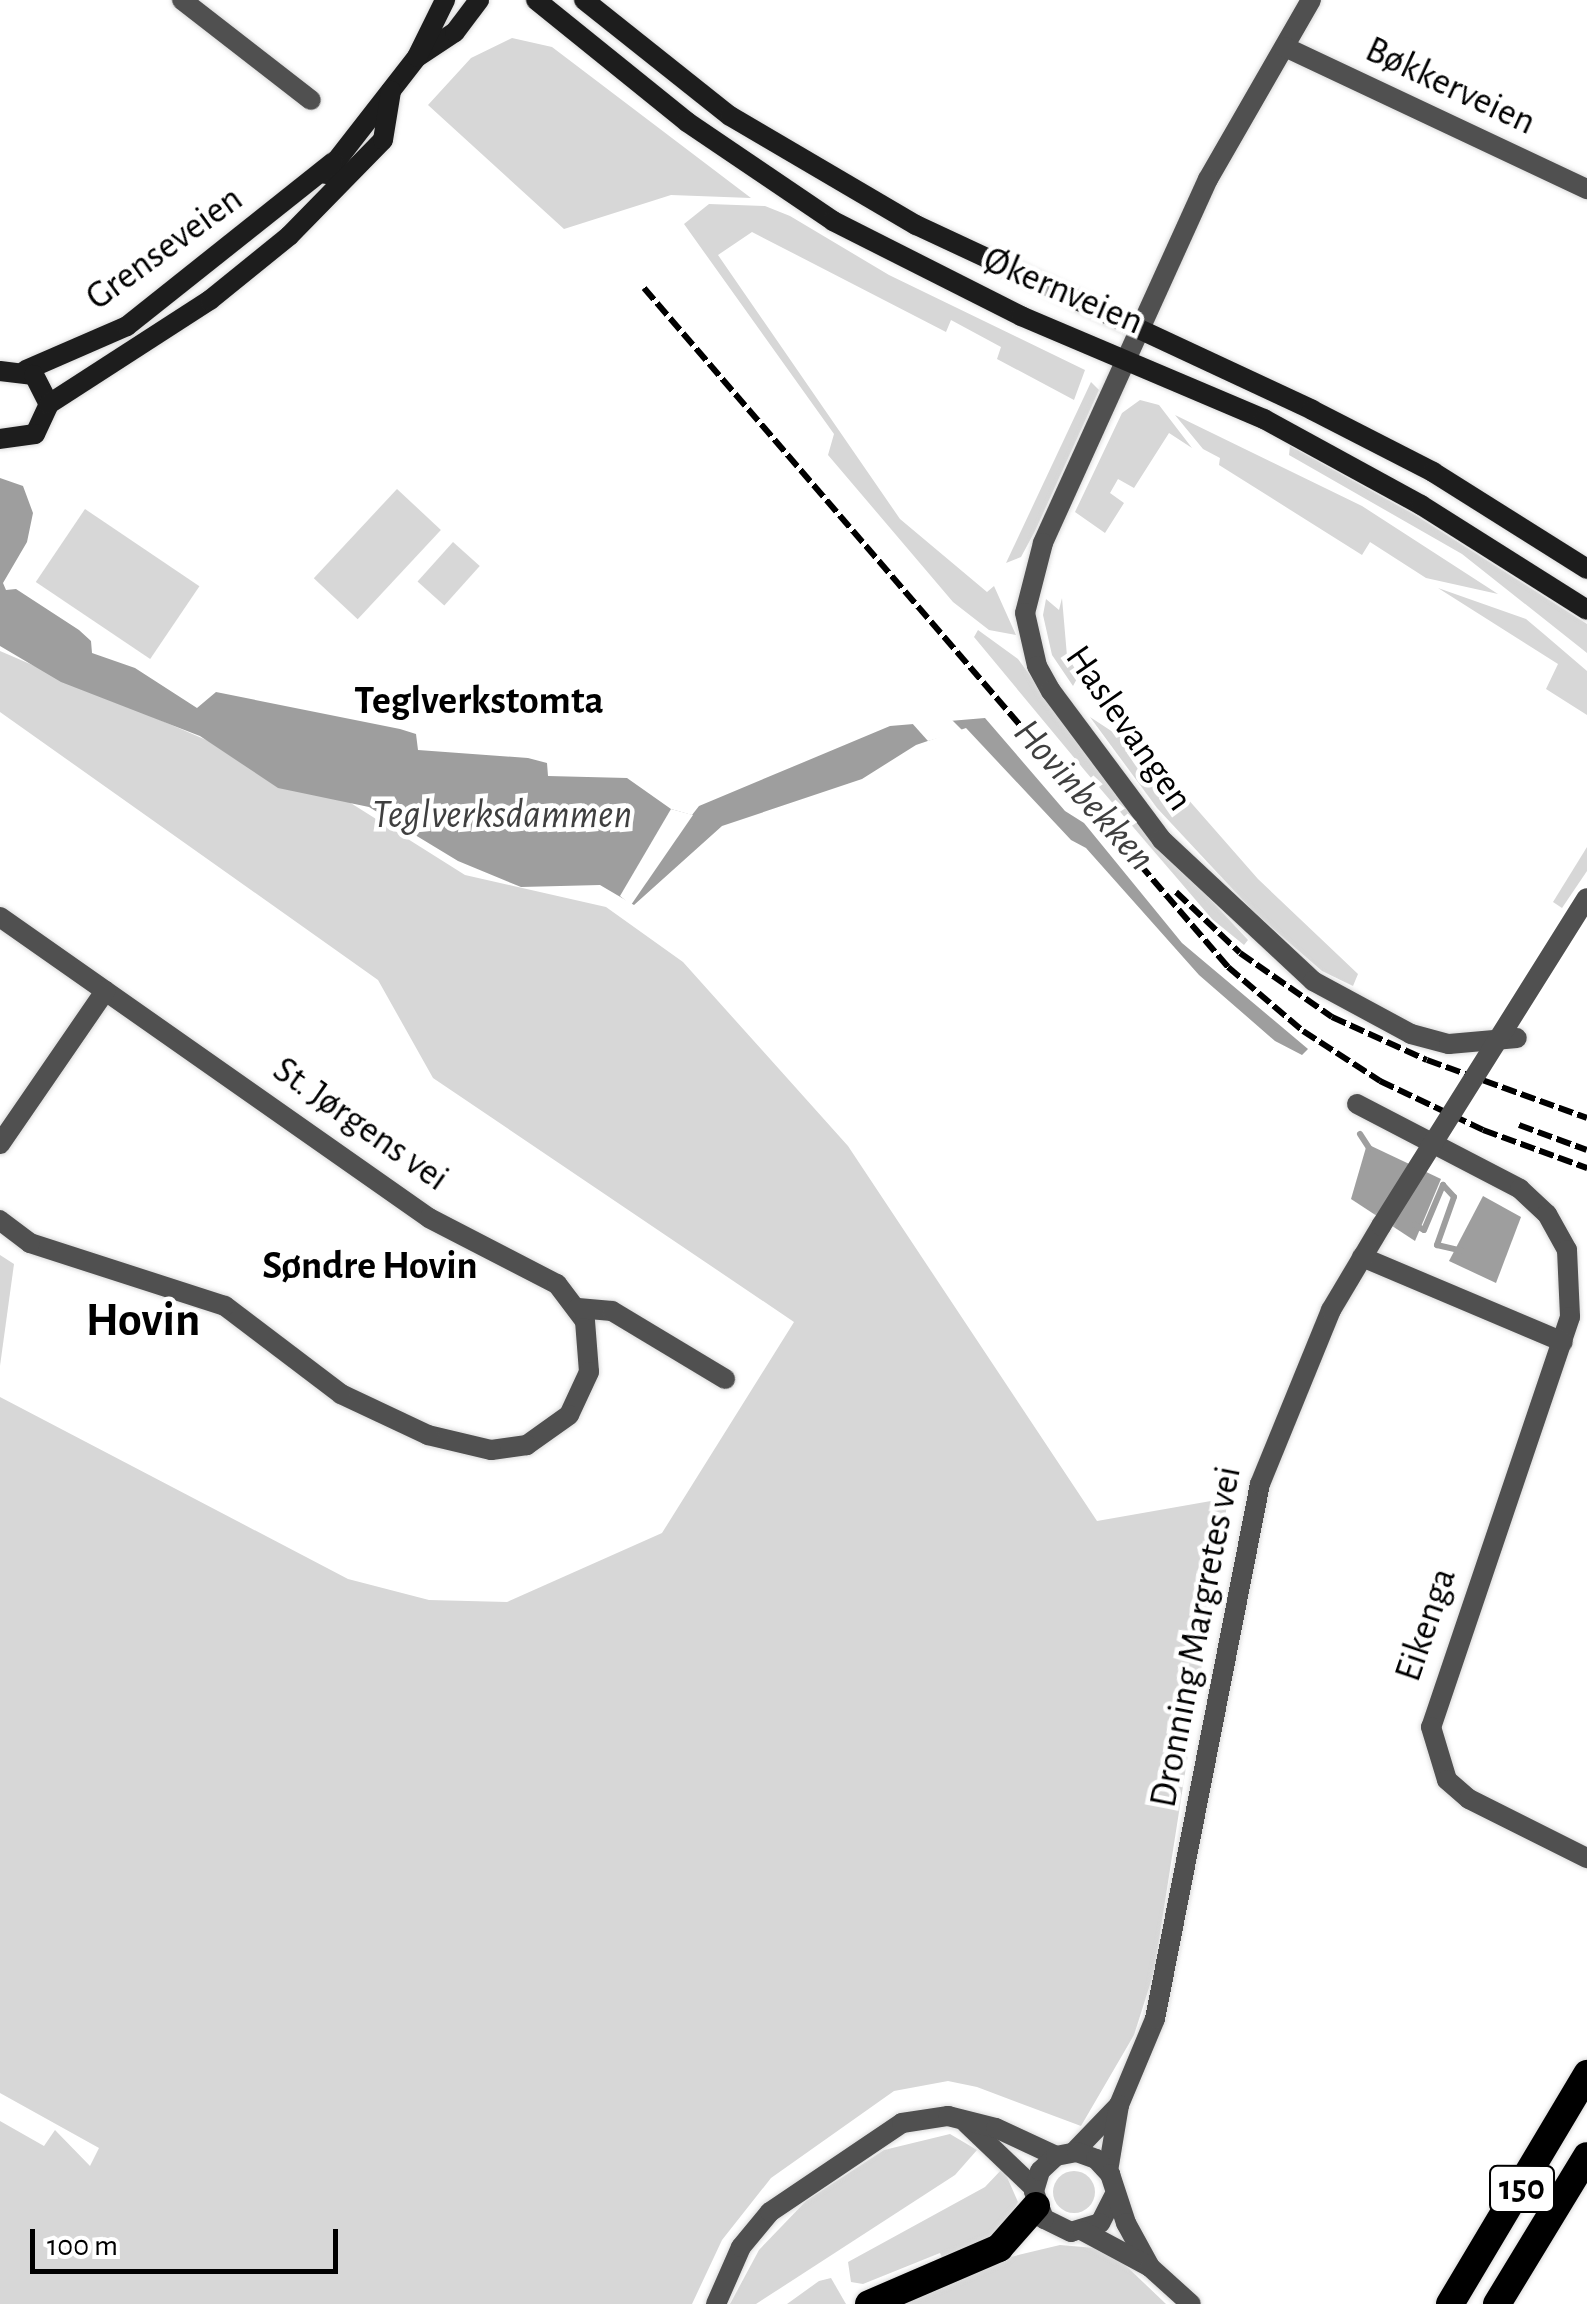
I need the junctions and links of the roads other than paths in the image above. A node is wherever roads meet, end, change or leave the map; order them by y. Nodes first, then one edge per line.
1 (182, 0) edge
2 (446, 0) edge
3 (479, 0) edge
4 (536, 0) edge
5 (584, 0) edge
6 (1311, 0) edge
7 (1284, 47) junction
8 (418, 57) junction
9 (391, 91) junction
10 (310, 100) dead end
11 (333, 162) junction
12 (1587, 189) edge
13 (288, 236) junction
14 (1140, 328) junction
15 (1126, 358) junction
16 (9, 368) edge
17 (49, 404) junction
18 (0, 439) edge
19 (1587, 568) edge
20 (1587, 610) edge
21 (1587, 898) edge
22 (0, 918) edge
23 (105, 991) junction
24 (1517, 1038) dead end
25 (1357, 1104) dead end
26 (0, 1144) edge
27 (0, 1220) edge
28 (1362, 1257) junction
29 (578, 1308) junction
30 (1563, 1342) junction
31 (724, 1379) dead end
32 (1587, 1858) edge
33 (1587, 2074) edge
34 (1119, 2105) junction
35 (965, 2121) junction
36 (1065, 2154) junction
37 (1587, 2156) edge
38 (1108, 2171) junction
39 (1114, 2196) junction
40 (1036, 2197) junction
41 (1083, 2232) junction
42 (1150, 2267) junction
43 (1450, 2303) edge
44 (716, 2304) edge
45 (869, 2304) edge
46 (1192, 2304) edge
47 (1497, 2304) edge

1 - 10 street
2 - 8 main road, Grenseveien
3 - 8 main road, Grenseveien
4 - 15 main road, Økernveien
5 - 14 main road, Økernveien
6 - 7 street, Haslevangen
7 - 12 street, Bøkkerveien
7 - 14 street, Haslevangen
8 - 9 main road, Grenseveien
9 - 11 main road, Grenseveien
9 - 13 main road, Grenseveien
11 - 13 main road, Grenseveien
11 - 16 main road, Grenseveien
13 - 17 main road, Grenseveien
14 - 15 street, Haslevangen
14 - 19 main road, Økernveien
15 - 20 main road, Økernveien
15 - 24 street, Haslevangen
16 - 17 main road
17 - 18 main road, Grenseveien
21 - 28 street, Dronning Margretes vei, bridge
22 - 23 street, St. Jørgens vei
23 - 26 street
23 - 29 street, St. Jørgens vei
25 - 30 street, Eikenga
27 - 29 street
28 - 30 street
28 - 34 street, Dronning Margretes vei
29 - 31 street, St. Jørgens vei
30 - 32 street, Eikenga
33 - 43 highway, 150
34 - 36 street, Dronning Margretes vei
34 - 38 street, Dronning Margretes vei
35 - 36 street
35 - 40 street, Dronning Margretes vei
35 - 44 street
36 - 38 street
36 - 40 street, Dronning Margretes vei
37 - 47 highway, 150
38 - 39 street, Dronning Margretes vei
39 - 41 street
39 - 42 street, Dronning Margretes vei
40 - 41 street, Dronning Margretes vei
40 - 45 highway
41 - 42 street, Dronning Margretes vei
42 - 46 street, Dronning Margretes vei

